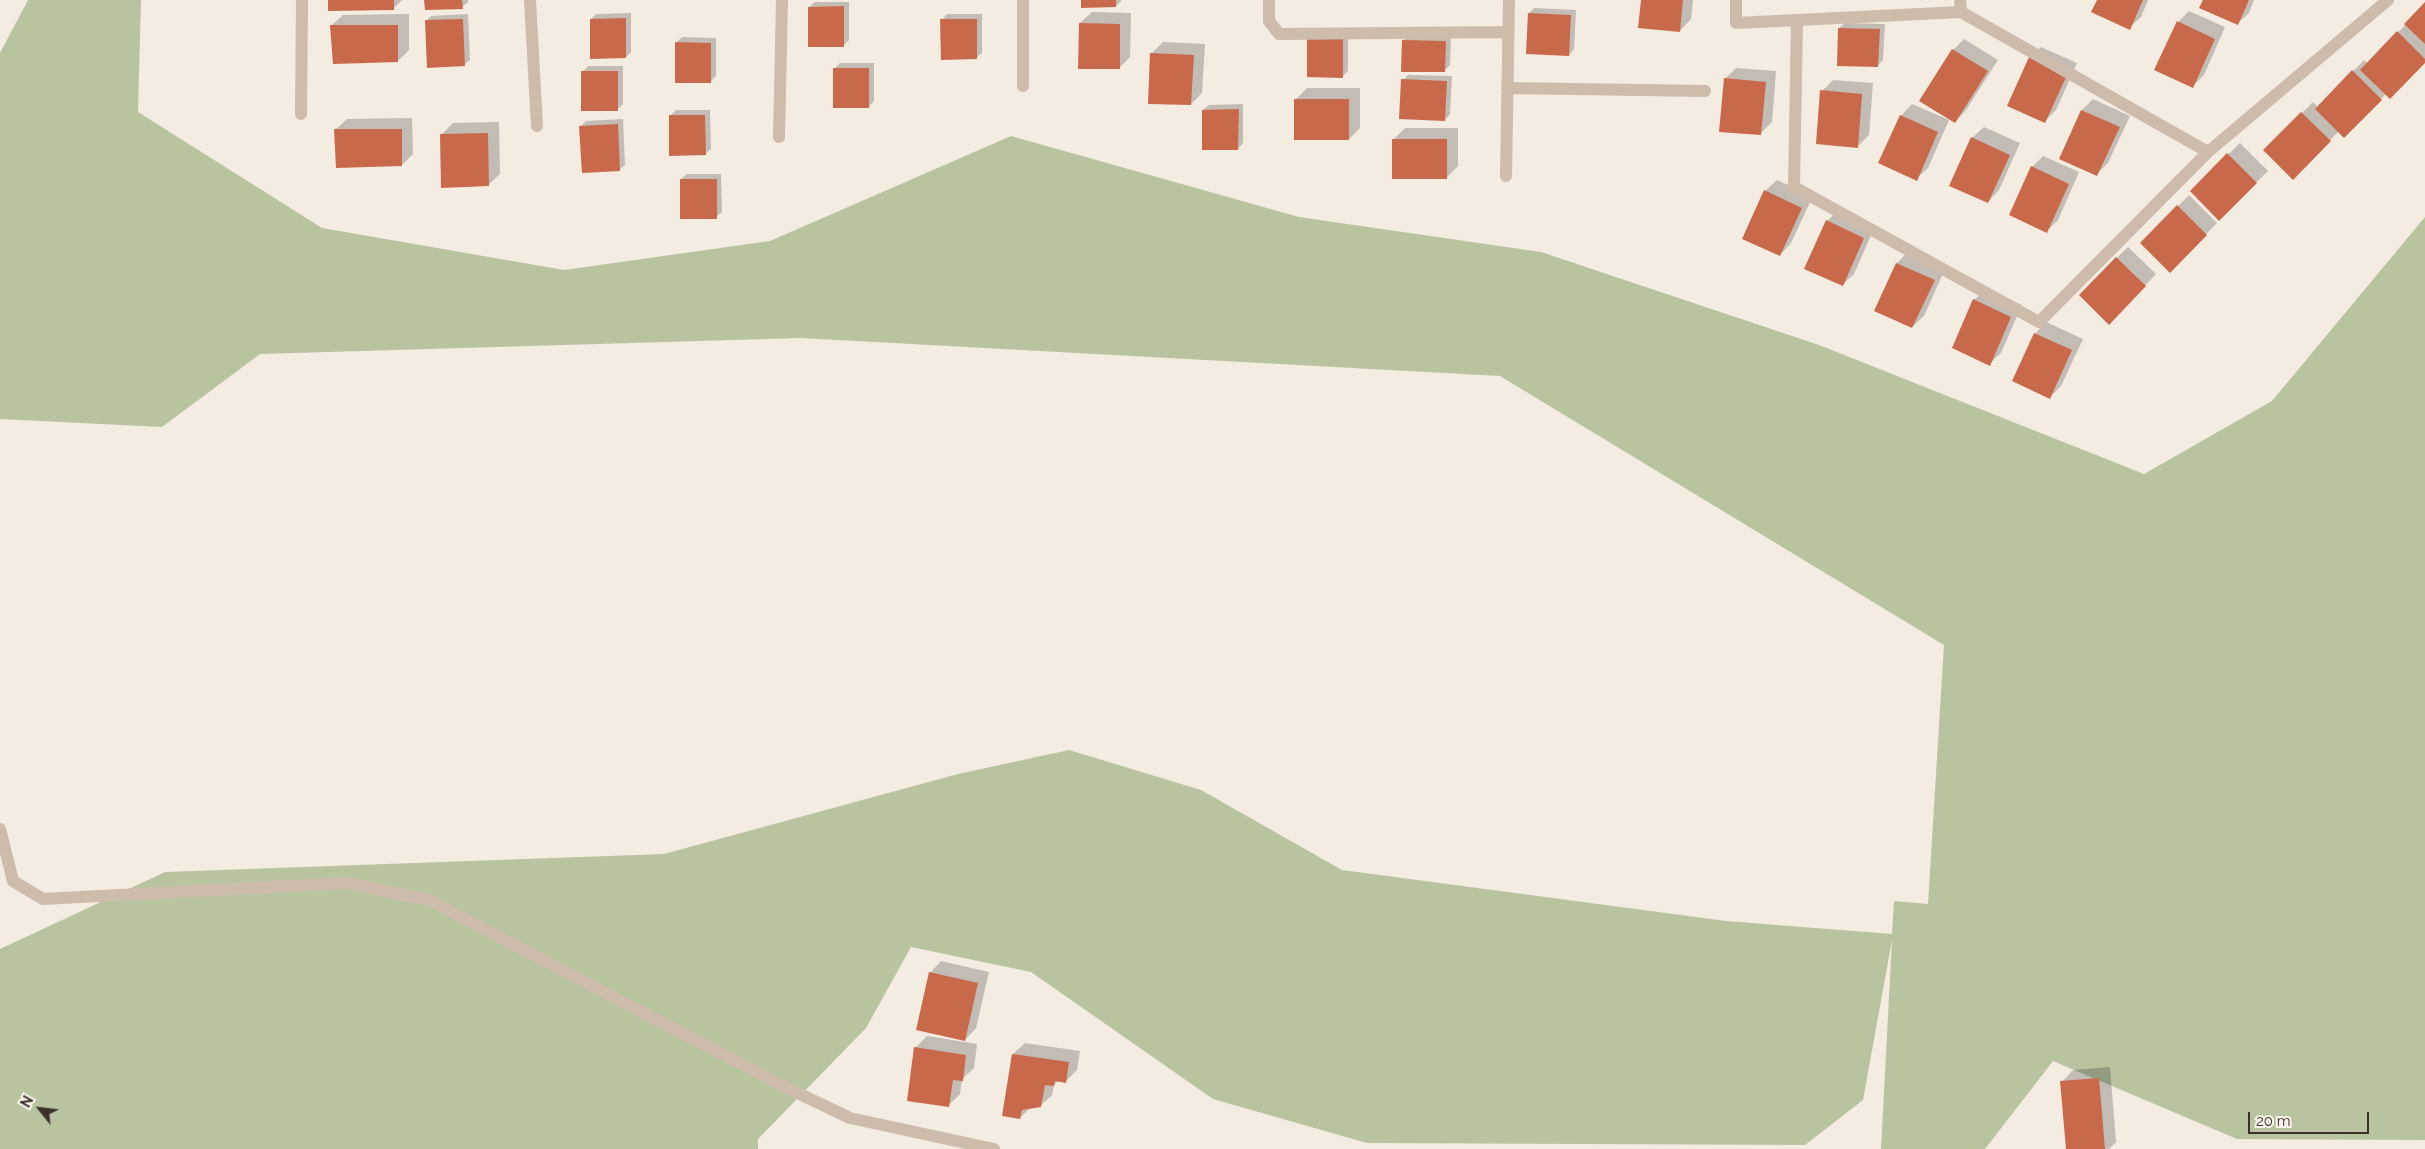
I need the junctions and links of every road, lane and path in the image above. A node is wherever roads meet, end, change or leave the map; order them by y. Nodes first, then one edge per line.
1 (302, 0) edge
2 (530, 0) edge
3 (782, 0) edge
4 (1023, 0) edge
5 (1269, 0) edge
6 (1509, 0) edge
7 (1736, 0) edge
8 (2388, 0) edge
9 (1961, 6) edge
10 (1797, 21) junction
11 (1508, 32) junction
12 (1023, 86) dead end
13 (1508, 88) junction
14 (1705, 91) dead end
15 (301, 114) dead end
16 (537, 126) dead end
17 (779, 137) dead end
18 (2208, 152) junction
19 (1506, 176) dead end
20 (0, 830) edge
21 (994, 1149) edge

1 - 15 street
2 - 16 street
3 - 17 street
4 - 12 street
5 - 11 street
6 - 11 street
7 - 10 street
8 - 18 street
9 - 10 street
9 - 18 street
10 - 18 street
11 - 13 street
13 - 14 street
13 - 19 street
20 - 21 street

